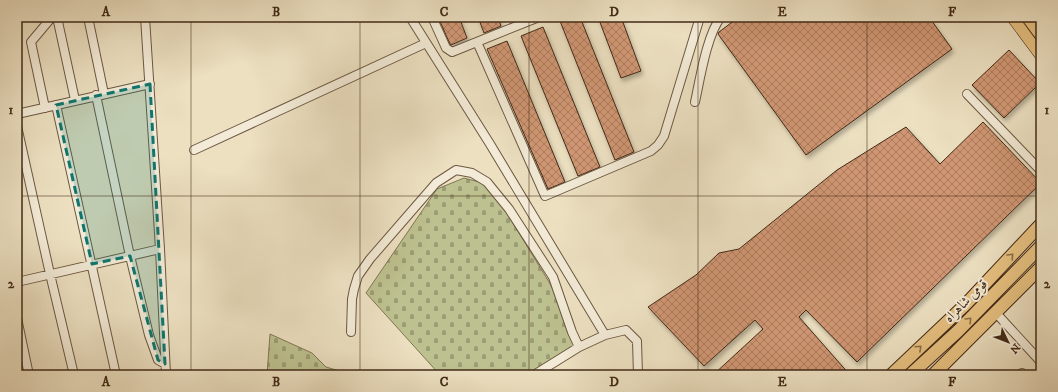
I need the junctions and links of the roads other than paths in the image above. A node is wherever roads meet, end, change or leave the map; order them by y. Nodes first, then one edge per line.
1 (52, 17) edge
2 (57, 17) edge
3 (88, 17) edge
4 (145, 17) edge
5 (410, 17) edge
6 (432, 17) edge
7 (540, 17) edge
8 (700, 17) edge
9 (721, 17) edge
10 (1012, 17) edge
11 (1026, 17) edge
12 (1041, 36) edge
13 (477, 42) junction
14 (426, 43) junction
15 (1041, 56) edge
16 (150, 84) junction
17 (967, 94) dead end
18 (100, 95) junction
19 (75, 100) junction
20 (695, 102) dead end
21 (56, 105) junction
22 (45, 108) junction
23 (17, 114) edge
24 (17, 126) edge
25 (194, 150) dead end
26 (1041, 171) edge
27 (1041, 224) edge
28 (1041, 246) edge
29 (160, 249) junction
30 (130, 256) junction
31 (92, 264) junction
32 (1041, 268) edge
33 (50, 274) junction
34 (17, 282) edge
35 (996, 314) junction
36 (17, 318) edge
37 (351, 332) dead end
38 (605, 335) junction
39 (578, 347) junction
40 (1041, 362) edge
41 (166, 364) junction
42 (29, 375) edge
43 (74, 375) edge
44 (116, 375) edge
45 (166, 375) edge
46 (534, 375) edge
47 (638, 375) edge
48 (891, 375) edge
49 (910, 375) edge
50 (933, 375) edge

1 - 22 street
2 - 19 street
3 - 18 street
4 - 16 street
5 - 14 street
6 - 13 street
7 - 13 street
8 - 13 street
9 - 20 street
10 - 15 main road
11 - 12 main road
14 - 25 street
14 - 38 street
16 - 18 street
16 - 29 street
17 - 26 street
18 - 19 street
18 - 30 street
19 - 21 street
21 - 22 street
21 - 31 street
22 - 23 street
24 - 33 street
48 -> 27 highway
49 -> 28 highway, قومی شاہراہ
29 - 30 street
29 - 41 street
30 - 31 street
30 - 41 street
31 - 33 street
31 - 44 street
32 - 35 highway
33 - 34 street
33 - 43 street
35 - 40 street
35 - 50 highway
36 - 42 street
37 - 39 street
38 - 39 street
38 - 47 street
39 - 46 street
41 - 45 street

